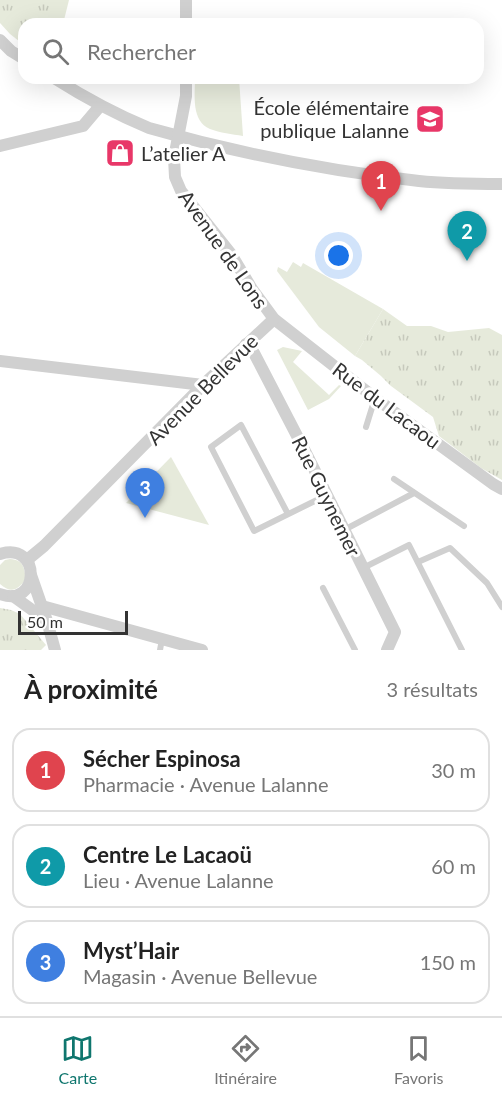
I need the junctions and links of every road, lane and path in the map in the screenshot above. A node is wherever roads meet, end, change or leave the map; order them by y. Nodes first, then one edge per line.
1 (186, 0) edge
2 (186, 18) edge
3 (0, 40) edge
4 (18, 55) edge
5 (64, 84) edge
6 (186, 84) edge
7 (100, 106) junction
8 (178, 137) junction
9 (0, 146) edge
10 (502, 184) edge
11 (274, 319) junction
12 (246, 344) junction
13 (0, 361) edge
14 (203, 385) junction
15 (375, 398) junction
16 (366, 428) dead end
17 (394, 479) dead end
18 (502, 489) edge
19 (414, 493) junction
20 (327, 495) junction
21 (288, 514) junction
22 (464, 526) dead end
23 (344, 531) junction
24 (0, 554) edge
25 (27, 560) junction
26 (418, 562) junction
27 (362, 568) junction
28 (31, 575) junction
29 (323, 588) dead end
30 (0, 594) edge
31 (13, 596) junction
32 (42, 606) junction
33 (502, 607) edge
34 (47, 621) junction
35 (161, 645) edge
36 (55, 650) edge
37 (202, 650) edge
38 (355, 650) edge
39 (387, 650) edge
40 (462, 650) edge

1 - 2 street
3 - 4 street
5 - 7 street
6 - 8 street, Avenue de Lons
7 - 8 street
7 - 9 street
8 - 10 street
8 - 11 street, Avenue de Lons
11 - 12 street, Avenue Bellevue
11 - 15 street, Rue du Lacaou
12 - 14 street, Avenue Bellevue
12 - 20 street, Rue Guynemer
13 - 14 street
14 - 25 street, Avenue Bellevue
15 - 16 lane
15 - 18 street, Rue du Lacaou
17 - 19 lane
19 - 22 lane
19 - 23 lane
20 - 21 lane
20 - 23 street, Rue Guynemer
21 - 21 lane
23 - 27 street, Rue Guynemer
24 - 25 street
25 - 28 street
26 - 27 lane
26 - 33 lane
26 - 40 lane
27 - 39 street, Rue Guynemer
28 - 31 street
28 - 32 street
29 - 38 lane
30 - 31 street
31 - 34 street
32 - 34 street
32 - 35 street
34 - 36 street
35 - 37 street

